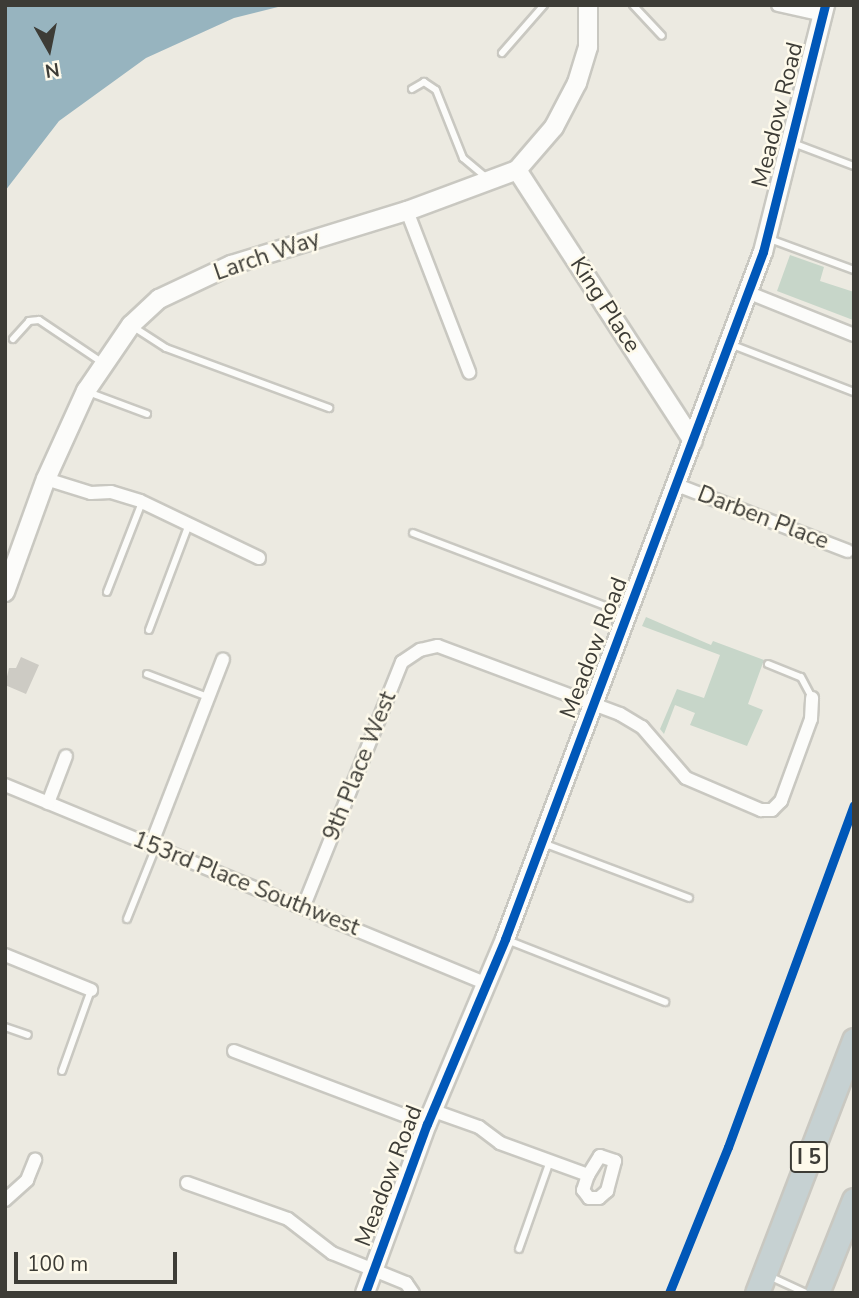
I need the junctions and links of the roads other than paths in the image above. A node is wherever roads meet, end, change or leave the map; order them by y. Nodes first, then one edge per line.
1 (544, 5) edge
2 (588, 5) edge
3 (633, 5) edge
4 (778, 5) edge
5 (824, 10) edge
6 (662, 36) dead end
7 (502, 53) dead end
8 (412, 89) dead end
9 (792, 142) junction
10 (854, 166) edge
11 (517, 170) junction
12 (490, 180) junction
13 (407, 211) junction
14 (767, 238) junction
15 (854, 270) edge
16 (747, 292) junction
17 (131, 325) junction
18 (854, 335) edge
19 (13, 339) dead end
20 (728, 343) junction
21 (103, 363) junction
22 (469, 372) dead end
23 (86, 391) junction
24 (854, 392) edge
25 (329, 408) dead end
26 (146, 414) dead end
27 (693, 441) junction
28 (46, 479) junction
29 (677, 485) junction
30 (142, 502) junction
31 (188, 527) junction
32 (413, 533) dead end
33 (848, 551) dead end
34 (259, 558) dead end
35 (5, 592) edge
36 (107, 592) dead end
37 (626, 613) junction
38 (149, 631) dead end
39 (223, 659) dead end
40 (768, 664) dead end
41 (147, 674) dead end
42 (208, 697) junction
43 (812, 698) joint
44 (593, 704) junction
45 (66, 755) dead end
46 (5, 785) edge
47 (48, 803) junction
48 (541, 843) junction
49 (153, 846) junction
50 (689, 898) dead end
51 (303, 908) junction
52 (127, 919) dead end
53 (505, 939) junction
54 (5, 955) edge
55 (487, 984) junction
56 (91, 990) joint
57 (665, 1002) dead end
58 (5, 1027) edge
59 (28, 1035) dead end
60 (854, 1040) edge
61 (234, 1051) dead end
62 (62, 1071) dead end
63 (431, 1117) junction
64 (35, 1160) dead end
65 (550, 1161) junction
66 (587, 1175) dead end
67 (187, 1183) dead end
68 (5, 1200) edge
69 (854, 1200) edge
70 (519, 1250) dead end
71 (374, 1269) junction
72 (761, 1284) edge
73 (365, 1293) edge
74 (413, 1293) edge
75 (806, 1293) edge
76 (817, 1293) edge

1 - 7 lane
2 - 11 street, Larch Way
3 - 6 lane
4 - 5 street
5 - 9 street, Meadow Road
8 - 12 lane
9 - 10 lane
9 - 14 street, Meadow Road
11 - 12 street, Larch Way
11 - 27 street, King Place
12 - 13 street, Larch Way
13 - 17 street, Larch Way
13 - 22 street
14 - 15 lane
14 - 16 street, Meadow Road
16 - 18 street
16 - 20 street, Meadow Road
17 - 21 street, Larch Way
17 - 25 lane
19 - 21 lane
20 - 24 lane
20 - 27 street, Meadow Road
21 - 23 street, Larch Way
23 - 26 lane
23 - 28 street, Larch Way
27 - 29 street, Meadow Road
28 - 30 street
28 - 35 street, Larch Way
29 - 33 street, Darben Place
29 - 37 street, Meadow Road
30 - 31 street
30 - 36 lane
31 - 34 street
31 - 38 lane
32 - 37 lane
37 - 44 street, Meadow Road
39 - 42 street
40 - 43 lane
41 - 42 lane
42 - 49 street
43 - 44 street
44 - 48 street, Meadow Road
44 - 51 street, 9th Place West
45 - 47 street
46 - 47 street, 153rd Place Southwest
47 - 49 street, 153rd Place Southwest
48 - 50 lane
48 - 53 street, Meadow Road
49 - 51 street, 153rd Place Southwest
49 - 52 lane
51 - 55 street, 153rd Place Southwest
53 - 55 street, Meadow Road
53 - 57 lane
54 - 56 street
55 - 63 street, Meadow Road
56 - 62 lane
58 - 59 lane
60 - 72 highway, I 5
61 - 63 street
63 - 65 street
63 - 71 street, Meadow Road
64 - 68 street
65 - 66 street
65 - 70 lane
67 - 71 street
69 - 76 highway
71 - 73 street, Meadow Road
71 - 74 street
72 - 75 lane

